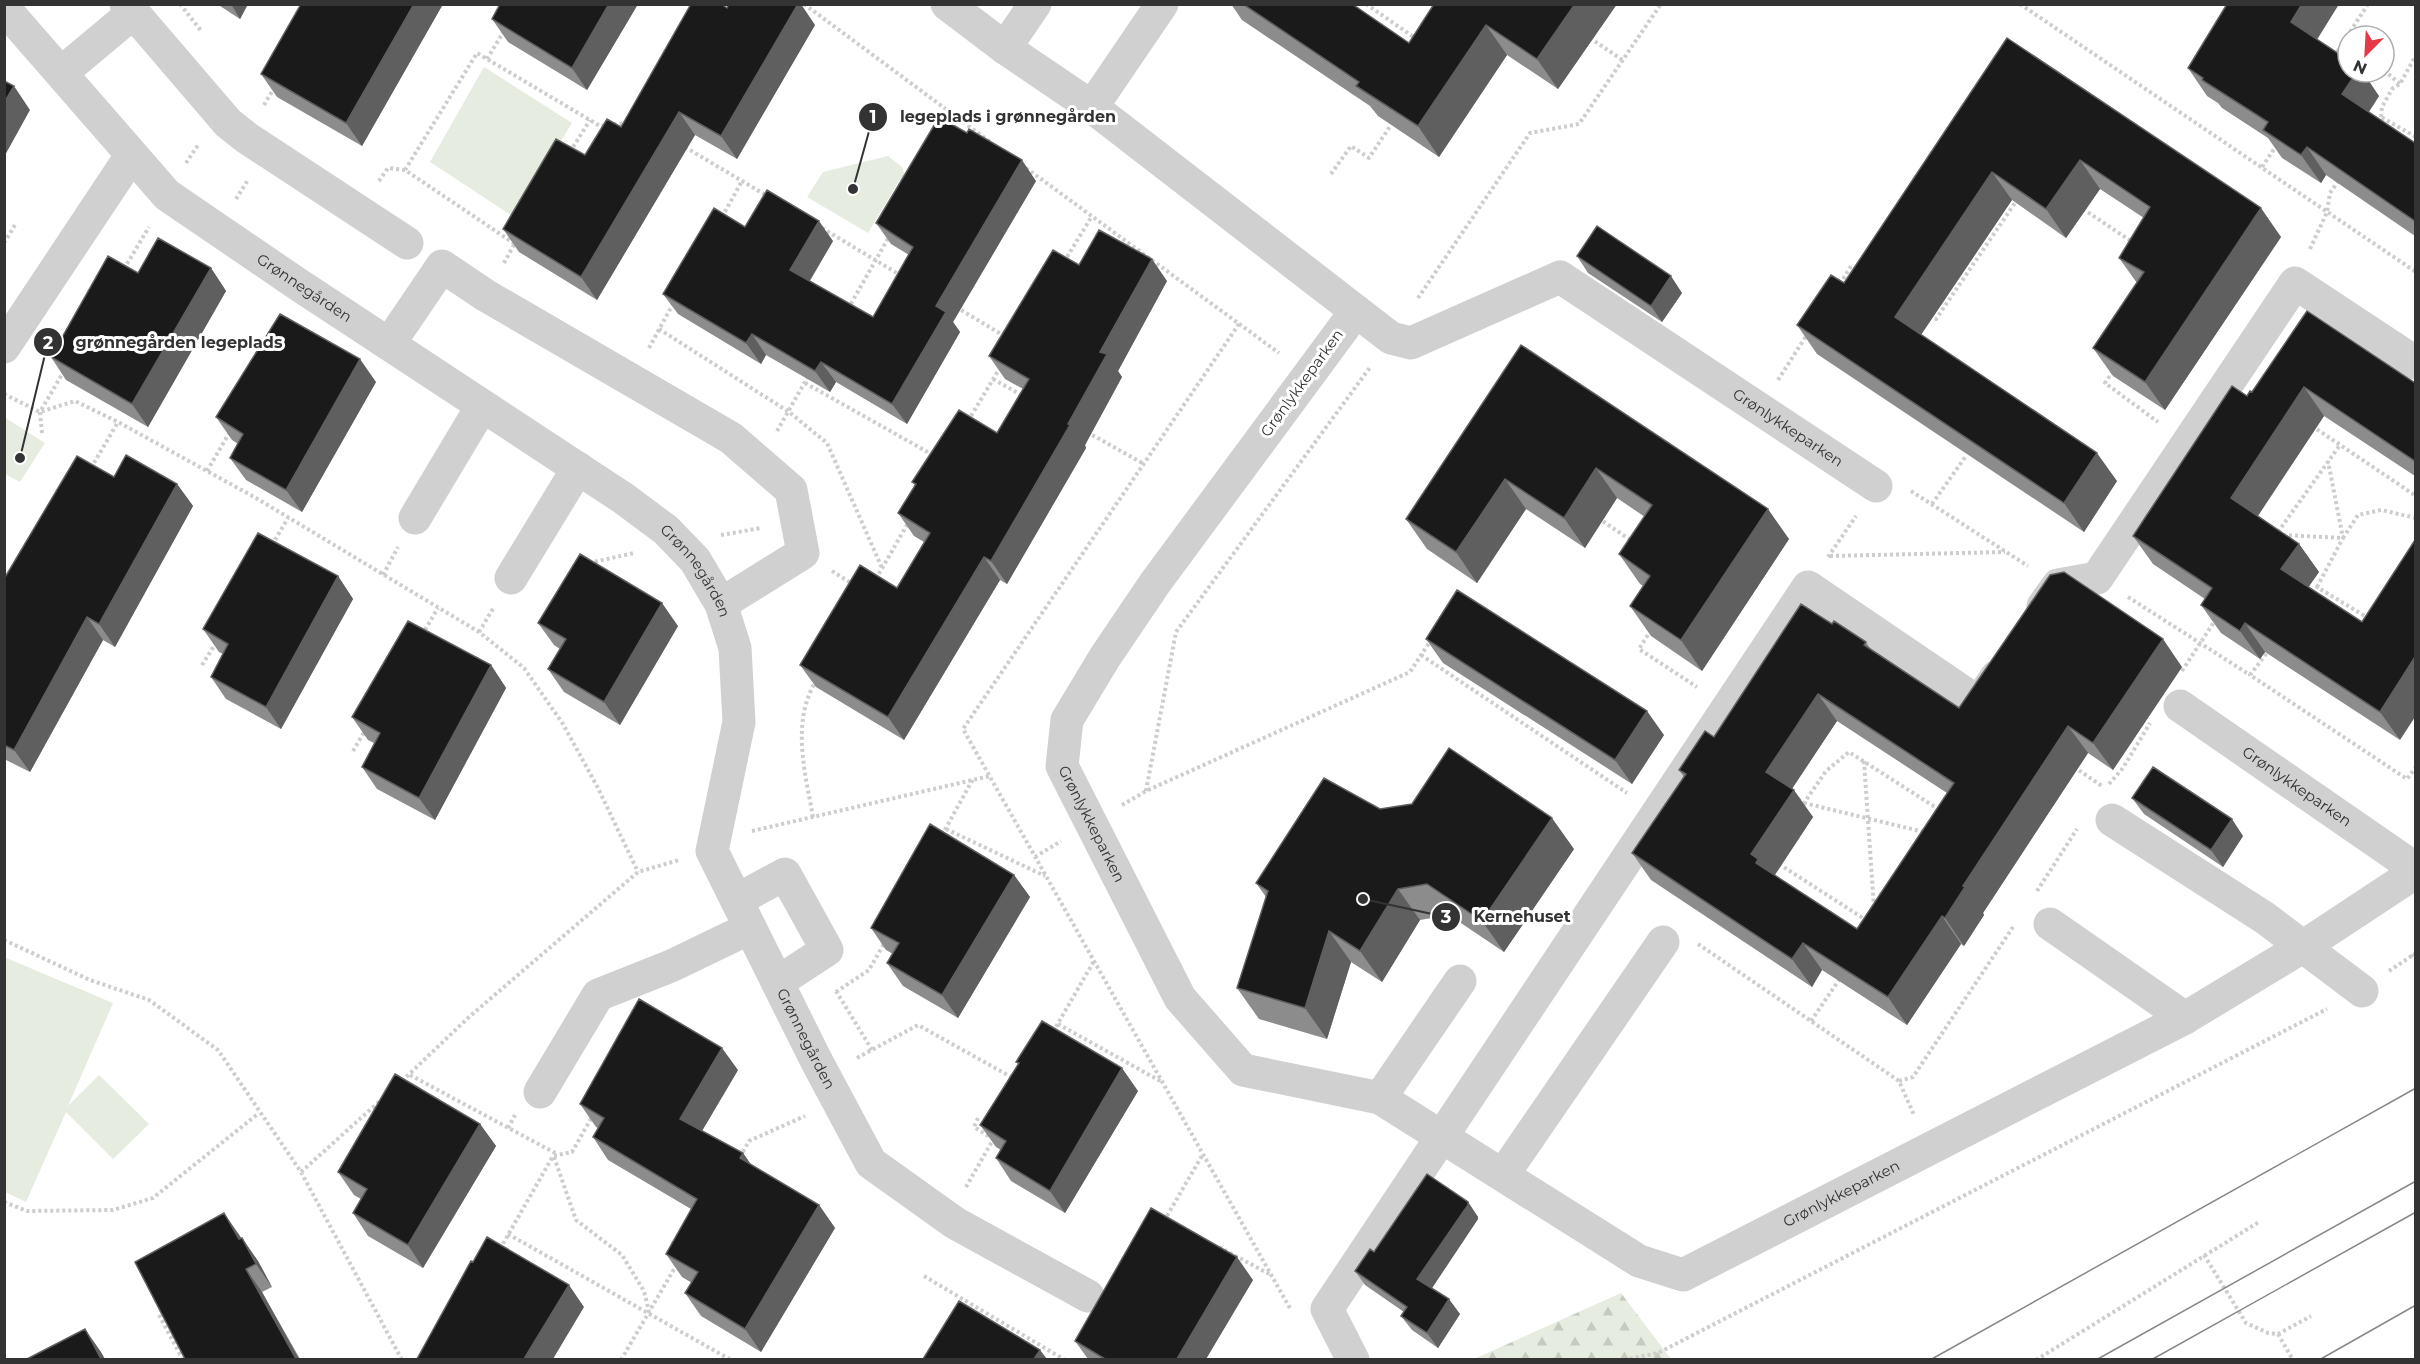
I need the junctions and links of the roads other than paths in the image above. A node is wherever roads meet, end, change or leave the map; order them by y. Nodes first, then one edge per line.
1 (947, 4) edge
2 (1035, 4) edge
3 (1162, 4) edge
4 (4, 8) edge
5 (129, 9) edge
6 (1005, 48) junction
7 (61, 73) junction
8 (1092, 107) junction
9 (131, 156) junction
10 (407, 243) dead end
11 (1356, 311) junction
12 (389, 344) junction
13 (4, 347) edge
14 (2415, 363) edge
15 (482, 406) junction
16 (578, 468) junction
17 (1876, 486) road end
18 (415, 518) dead end
19 (511, 578) dead end
20 (721, 604) junction
21 (2171, 700) road end
22 (2112, 820) dead end
23 (2415, 870) edge
24 (743, 914) junction
25 (2034, 921) road end
26 (1677, 941) road end
27 (2304, 946) junction
28 (1460, 981) dead end
29 (778, 982) junction
30 (2362, 991) road end
31 (2185, 1018) junction
32 (540, 1092) dead end
33 (1380, 1098) junction
34 (1442, 1136) junction
35 (1503, 1175) junction
36 (1088, 1296) dead end
37 (1353, 1359) edge

1 - 6 street
2 - 6 street
3 - 8 street
4 - 7 street, Grønnegården
5 - 7 street
5 - 10 street
6 - 8 street
7 - 9 street, Grønnegården
8 - 11 street
9 - 12 street, Grønnegården
9 - 13 street
11 - 17 street, Grønlykkeparken
11 - 33 street, Grønlykkeparken
12 - 15 street, Grønnegården
12 - 20 street
14 - 34 street
15 - 16 street, Grønnegården
15 - 18 street
16 - 19 street
16 - 20 street, Grønnegården
20 - 24 street, Grønnegården
21 - 23 street, Grønlykkeparken
22 - 27 street
23 - 27 street, Grønlykkeparken
24 - 29 street, Grønnegården
24 - 29 street
24 - 32 street
25 - 31 street
26 - 35 street
27 - 30 street
27 - 31 street, Grønlykkeparken
28 - 33 street
29 - 36 street, Grønnegården
31 - 35 street, Grønlykkeparken
33 - 34 street, Grønlykkeparken
34 - 35 street, Grønlykkeparken
34 - 37 street

